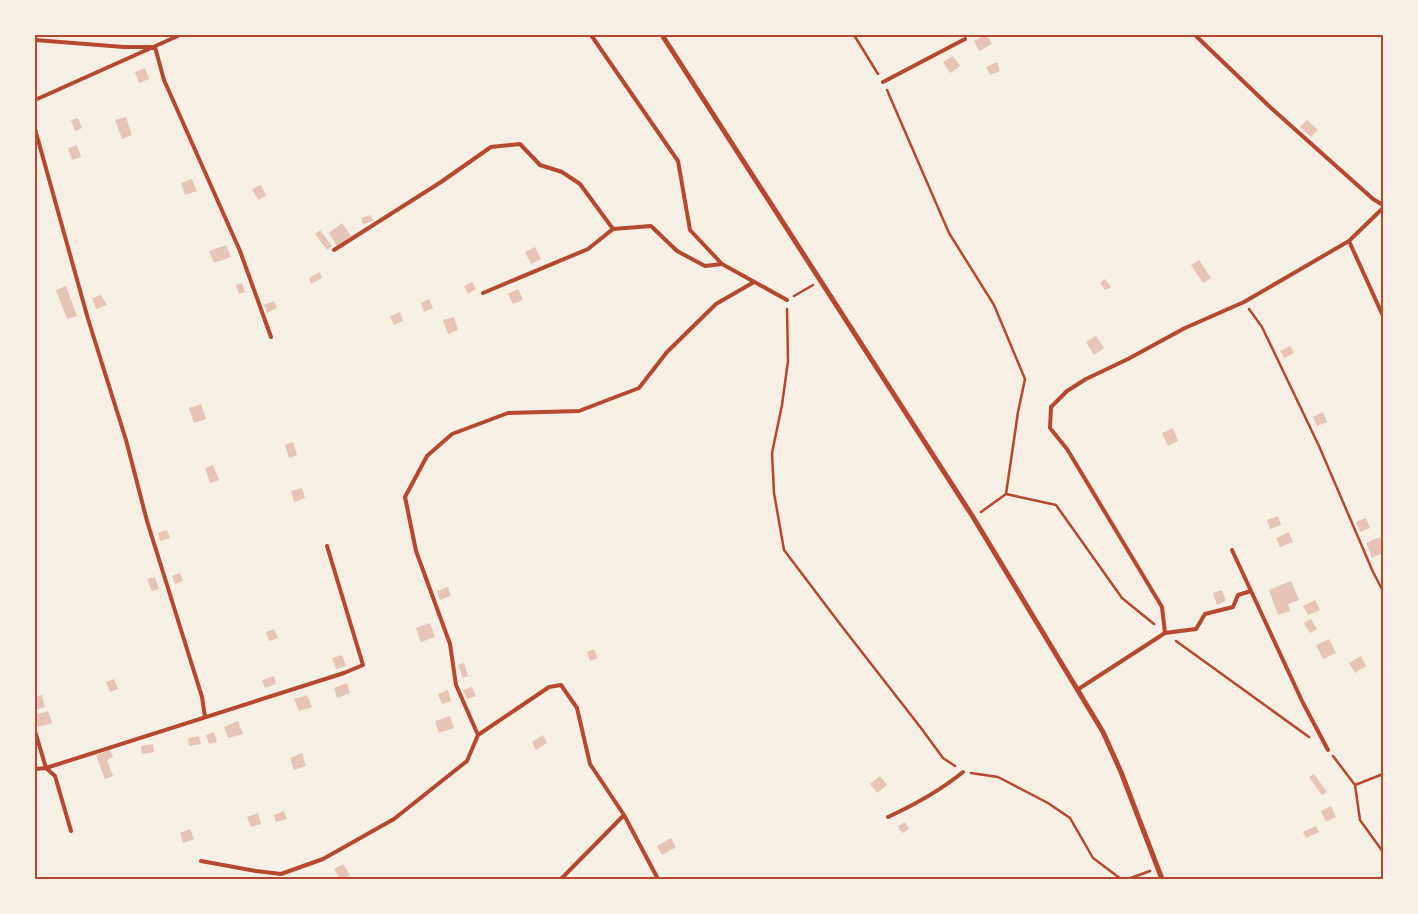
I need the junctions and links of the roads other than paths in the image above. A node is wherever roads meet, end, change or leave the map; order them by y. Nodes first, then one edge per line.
1 (180, 35) edge
2 (591, 35) edge
3 (662, 35) edge
4 (1194, 35) edge
5 (965, 39) dead end
6 (35, 40) edge
7 (155, 46) junction
8 (883, 82) road end
9 (35, 100) edge
10 (35, 128) edge
11 (1383, 206) edge
12 (612, 229) junction
13 (1349, 241) junction
14 (334, 250) dead end
15 (722, 264) junction
16 (754, 282) junction
17 (483, 293) dead end
18 (786, 300) road end
19 (1383, 316) edge
20 (272, 337) dead end
21 (327, 546) dead end
22 (1232, 550) dead end
23 (1251, 591) junction
24 (1165, 633) junction
25 (1077, 690) junction
26 (205, 716) junction
27 (35, 731) edge
28 (478, 735) junction
29 (1328, 750) dead end
30 (46, 768) junction
31 (35, 769) edge
32 (964, 772) road end
33 (624, 816) junction
34 (888, 817) dead end
35 (71, 831) dead end
36 (201, 861) dead end
37 (561, 879) edge
38 (658, 879) edge
39 (1162, 879) edge

1 - 7 lane
2 - 15 lane
3 - 25 street
4 - 11 lane
5 - 8 lane
6 - 7 lane
7 - 9 lane
7 - 20 lane
10 - 26 lane
11 - 13 lane
12 - 14 lane
12 - 15 lane
12 - 17 lane
13 - 19 lane
13 - 24 lane
15 - 16 lane
16 - 18 lane
16 - 28 lane
21 - 26 lane
22 - 23 lane
23 - 24 lane
23 - 29 lane
24 - 25 lane
25 - 39 street
26 - 30 lane
27 - 30 lane
28 - 33 lane
28 - 36 lane
30 - 31 lane
30 - 35 lane
32 - 34 lane
33 - 37 lane
33 - 38 lane

